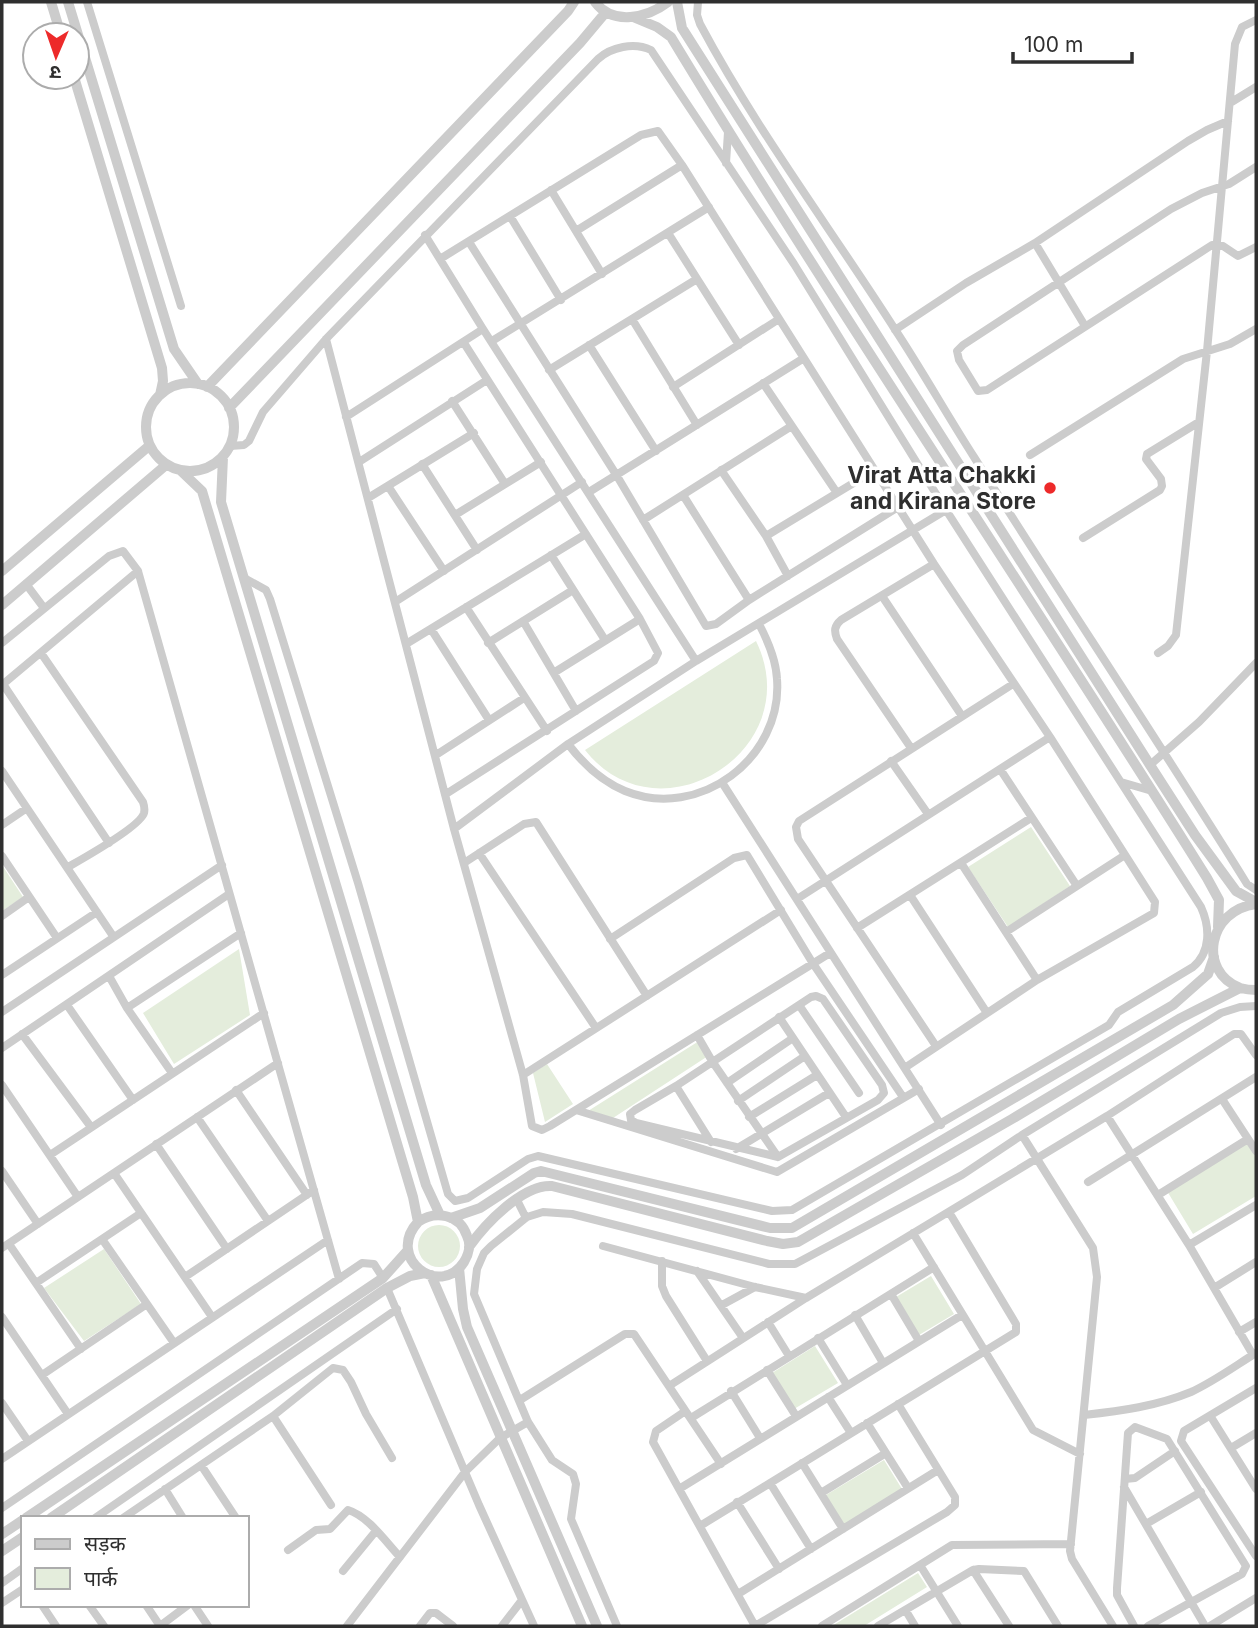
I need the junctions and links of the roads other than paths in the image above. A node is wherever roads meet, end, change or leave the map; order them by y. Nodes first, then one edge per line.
1 (51, 2) edge
2 (68, 2) edge
3 (87, 2) edge
4 (574, 2) edge
5 (594, 2) edge
6 (668, 2) edge
7 (677, 2) edge
8 (698, 2) edge
9 (606, 12) junction
10 (633, 18) junction
11 (1256, 20) edge
12 (57, 21) edge
13 (1256, 87) edge
14 (78, 91) edge
15 (1230, 103) junction
16 (1228, 121) junction
17 (763, 128) junction
18 (728, 132) junction
19 (751, 136) junction
20 (726, 163) junction
21 (682, 165) junction
22 (1256, 167) edge
23 (1222, 187) junction
24 (551, 190) junction
25 (709, 207) junction
26 (510, 216) junction
27 (576, 231) junction
28 (668, 233) junction
29 (425, 235) junction
30 (469, 242) junction
31 (1035, 243) junction
32 (1217, 244) junction
33 (1256, 247) edge
34 (440, 259) junction
35 (602, 274) junction
36 (697, 279) junction
37 (1059, 283) junction
38 (561, 300) junction
39 (181, 306) dead end
40 (632, 319) junction
41 (779, 319) junction
42 (521, 324) junction
43 (1085, 326) junction
44 (483, 329) junction
45 (1256, 329) edge
46 (895, 330) junction
47 (326, 339) junction
48 (492, 341) junction
49 (464, 343) junction
50 (589, 345) junction
51 (739, 345) junction
52 (1207, 351) junction
53 (804, 358) junction
54 (550, 370) junction
55 (487, 380) junction
56 (763, 383) junction
57 (202, 385) junction
58 (673, 387) junction
59 (160, 395) junction
60 (452, 401) junction
61 (229, 408) junction
62 (346, 417) junction
63 (1199, 422) junction
64 (697, 425) junction
65 (790, 427) junction
66 (474, 433) junction
67 (149, 446) junction
68 (230, 446) junction
69 (656, 451) junction
70 (1030, 455) dead end
71 (223, 457) junction
72 (359, 463) junction
73 (541, 463) junction
74 (422, 464) junction
75 (166, 465) junction
76 (721, 470) junction
77 (875, 470) junction
78 (181, 471) junction
79 (617, 476) junction
80 (582, 482) junction
81 (505, 484) junction
82 (388, 486) junction
83 (589, 492) junction
84 (837, 493) junction
85 (683, 495) junction
86 (562, 496) junction
87 (368, 498) junction
88 (898, 508) junction
89 (946, 510) junction
90 (455, 515) junction
91 (643, 520) junction
92 (912, 529) junction
93 (586, 534) junction
94 (766, 536) junction
95 (1083, 538) dead end
96 (477, 550) junction
97 (551, 555) junction
98 (934, 564) junction
99 (2, 571) edge
100 (138, 571) junction
101 (444, 571) junction
102 (788, 576) junction
103 (246, 579) junction
104 (26, 584) junction
105 (573, 590) junction
106 (882, 596) junction
107 (749, 600) junction
108 (395, 602) junction
109 (2, 605) edge
110 (466, 607) junction
111 (44, 608) junction
112 (640, 619) junction
113 (523, 621) junction
114 (759, 624) junction
115 (431, 629) junction
116 (605, 640) junction
117 (2, 643) edge
118 (488, 643) junction
119 (406, 644) junction
120 (41, 653) junction
121 (1158, 653) dead end
122 (696, 662) junction
123 (1256, 663) edge
124 (555, 672) junction
125 (1013, 684) junction
126 (3, 685) edge
127 (524, 698) junction
128 (576, 711) junction
129 (962, 716) junction
130 (489, 720) junction
131 (547, 731) junction
132 (1050, 737) junction
133 (568, 744) junction
134 (911, 748) junction
135 (1165, 752) junction
136 (436, 755) junction
137 (891, 761) junction
138 (1150, 765) junction
139 (1000, 769) junction
140 (2, 771) edge
141 (1121, 782) junction
142 (723, 784) junction
143 (1152, 791) junction
144 (446, 794) junction
145 (27, 808) junction
146 (928, 814) junction
147 (1031, 818) junction
148 (2, 825) edge
149 (454, 829) junction
150 (109, 842) junction
151 (479, 853) junction
152 (1125, 855) junction
153 (2, 856) edge
154 (464, 863) junction
155 (961, 863) junction
156 (222, 865) junction
157 (68, 867) junction
158 (825, 880) junction
159 (1077, 886) junction
160 (1256, 890) edge
161 (229, 894) junction
162 (910, 895) junction
163 (29, 897) junction
164 (797, 899) junction
165 (1256, 903) edge
166 (781, 910) junction
167 (97, 912) junction
168 (2, 916) edge
169 (1219, 926) junction
170 (857, 928) junction
171 (1006, 932) junction
172 (241, 933) junction
173 (113, 936) junction
174 (57, 938) junction
175 (610, 939) junction
176 (830, 953) junction
177 (1214, 957) junction
178 (811, 962) junction
179 (2, 975) edge
180 (109, 976) junction
181 (1037, 980) junction
182 (1240, 988) junction
183 (1256, 990) edge
184 (647, 996) junction
185 (67, 1005) junction
186 (799, 1005) junction
187 (1256, 1006) edge
188 (127, 1007) junction
189 (2, 1012) edge
190 (264, 1013) junction
191 (987, 1013) junction
192 (779, 1017) junction
193 (596, 1028) junction
194 (22, 1034) junction
195 (697, 1035) junction
196 (793, 1038) junction
197 (936, 1046) junction
198 (2, 1048) edge
199 (1256, 1055) edge
200 (804, 1056) junction
201 (712, 1061) junction
202 (278, 1063) junction
203 (906, 1067) junction
204 (172, 1073) junction
205 (523, 1075) junction
206 (817, 1075) junction
207 (1256, 1077) edge
208 (726, 1083) junction
209 (676, 1086) junction
210 (919, 1089) junction
211 (3, 1090) edge
212 (236, 1090) junction
213 (829, 1093) junction
214 (859, 1093) dead end
215 (903, 1097) junction
216 (1222, 1099) junction
217 (132, 1100) junction
218 (738, 1101) junction
219 (576, 1110) junction
220 (1107, 1116) junction
221 (197, 1117) junction
222 (749, 1117) junction
223 (846, 1117) junction
224 (941, 1125) junction
225 (91, 1127) junction
226 (761, 1135) junction
227 (1022, 1135) junction
228 (1248, 1139) junction
229 (711, 1142) junction
230 (156, 1144) junction
231 (736, 1149) junction
232 (1256, 1151) edge
233 (1134, 1154) junction
234 (50, 1155) junction
235 (778, 1157) junction
236 (1037, 1159) junction
237 (2, 1171) edge
238 (114, 1173) junction
239 (495, 1181) junction
240 (1088, 1182) dead end
241 (10, 1184) junction
242 (2, 1189) edge
243 (504, 1192) junction
244 (311, 1193) junction
245 (1158, 1195) junction
246 (78, 1197) junction
247 (517, 1200) junction
248 (1256, 1205) edge
249 (949, 1212) junction
250 (141, 1213) junction
251 (440, 1215) junction
252 (451, 1218) junction
253 (526, 1218) junction
254 (268, 1221) junction
255 (418, 1222) junction
256 (38, 1224) junction
257 (913, 1233) junction
258 (102, 1239) junction
259 (328, 1240) junction
260 (1189, 1245) junction
261 (5, 1246) edge
262 (604, 1246) dead end
263 (469, 1247) junction
264 (227, 1249) junction
265 (408, 1250) junction
266 (662, 1261) junction
267 (1256, 1262) edge
268 (934, 1267) junction
269 (459, 1268) junction
270 (697, 1270) junction
271 (428, 1274) junction
272 (185, 1277) junction
273 (383, 1278) junction
274 (339, 1279) junction
275 (36, 1283) junction
276 (755, 1287) junction
277 (387, 1288) junction
278 (1214, 1288) junction
279 (891, 1294) junction
280 (806, 1298) junction
281 (147, 1304) junction
282 (722, 1305) junction
283 (397, 1309) junction
284 (855, 1315) junction
285 (962, 1315) junction
286 (2, 1317) edge
287 (212, 1317) junction
288 (768, 1322) junction
289 (1256, 1322) edge
290 (1239, 1332) junction
291 (743, 1338) junction
292 (818, 1338) junction
293 (919, 1341) junction
294 (174, 1343) junction
295 (80, 1349) junction
296 (984, 1353) junction
297 (1255, 1354) edge
298 (789, 1356) junction
299 (707, 1361) junction
300 (883, 1363) junction
301 (767, 1370) junction
302 (42, 1375) junction
303 (847, 1385) junction
304 (669, 1386) junction
305 (1256, 1388) edge
306 (732, 1391) junction
307 (828, 1397) junction
308 (520, 1400) junction
309 (2, 1403) edge
310 (898, 1404) junction
311 (68, 1414) junction
312 (688, 1415) junction
313 (1084, 1415) junction
314 (273, 1416) junction
315 (796, 1416) junction
316 (1211, 1417) junction
317 (528, 1422) junction
318 (867, 1423) junction
319 (512, 1429) junction
320 (851, 1433) junction
321 (1256, 1433) edge
322 (500, 1438) junction
323 (760, 1438) junction
324 (28, 1441) junction
325 (1231, 1448) junction
326 (1175, 1451) junction
327 (886, 1453) junction
328 (1080, 1454) junction
329 (392, 1458) dead end
330 (2, 1459) edge
331 (802, 1463) junction
332 (721, 1464) junction
333 (201, 1465) junction
334 (938, 1470) junction
335 (465, 1472) junction
336 (1253, 1475) edge
337 (770, 1483) junction
338 (1125, 1483) junction
339 (908, 1488) junction
340 (165, 1489) junction
341 (680, 1489) junction
342 (1256, 1489) edge
343 (1200, 1492) junction
344 (821, 1493) junction
345 (737, 1502) junction
346 (331, 1504) dead end
347 (2, 1508) edge
348 (28, 1516) edge
349 (54, 1516) edge
350 (98, 1516) edge
351 (128, 1516) edge
352 (182, 1516) edge
353 (235, 1516) edge
354 (21, 1521) edge
355 (1146, 1524) junction
356 (700, 1526) junction
357 (843, 1529) junction
358 (375, 1532) junction
359 (2, 1534) edge
360 (21, 1538) edge
361 (1071, 1544) junction
362 (811, 1549) junction
363 (288, 1550) dead end
364 (2, 1551) edge
365 (1255, 1552) edge
366 (400, 1557) junction
367 (920, 1565) junction
368 (21, 1569) edge
369 (779, 1569) junction
370 (973, 1570) junction
371 (343, 1571) dead end
372 (2, 1583) edge
373 (21, 1590) edge
374 (936, 1592) junction
375 (738, 1594) junction
376 (1256, 1598) edge
377 (522, 1600) junction
378 (1192, 1602) junction
379 (2, 1603) edge
380 (44, 1607) edge
381 (90, 1607) edge
382 (147, 1607) edge
383 (185, 1607) edge
384 (195, 1607) edge
385 (906, 1611) junction
386 (56, 1626) edge
387 (104, 1626) edge
388 (160, 1626) edge
389 (208, 1626) edge
390 (347, 1626) edge
391 (420, 1626) edge
392 (453, 1626) edge
393 (502, 1626) edge
394 (534, 1626) edge
395 (582, 1626) edge
396 (597, 1626) edge
397 (617, 1626) edge
398 (755, 1626) edge
399 (822, 1626) edge
400 (878, 1626) edge
401 (915, 1626) edge
402 (958, 1626) edge
403 (1009, 1626) edge
404 (1058, 1626) edge
405 (1113, 1626) edge
406 (1134, 1626) edge
407 (1148, 1626) edge
408 (1207, 1626) edge

1 - 12 street
2 - 57 street
3 - 39 street
4 - 57 street
5 - 9 street
6 - 10 street
7 - 19 street
8 - 17 street
9 - 10 street
9 - 61 street
10 - 18 street
11 - 15 street
13 - 15 street
14 - 59 street
15 - 16 street
16 - 23 street
16 - 31 street
17 - 19 street
17 - 46 street
18 - 20 street
18 - 143 street
19 - 138 street
20 - 29 street
20 - 89 street
21 - 24 street
21 - 25 street
21 - 27 street
22 - 23 street
23 - 32 street
23 - 37 street
24 - 26 street
24 - 27 street
25 - 28 street
25 - 41 street
26 - 30 street
26 - 38 street
27 - 35 street
28 - 35 street
28 - 36 street
29 - 34 street
29 - 47 street
30 - 34 street
30 - 42 street
31 - 37 street
31 - 46 street
32 - 33 street
32 - 43 street
32 - 52 street
34 - 44 street
35 - 38 street
36 - 40 street
36 - 51 street
37 - 43 street
37 - 43 street
38 - 42 street
40 - 50 street
40 - 58 street
41 - 51 street
41 - 53 street
42 - 48 street
42 - 54 street
44 - 48 street
44 - 49 street
45 - 52 street
46 - 135 street
47 - 62 street
47 - 68 street
48 - 80 street
49 - 55 street
49 - 62 street
50 - 54 street
50 - 69 street
51 - 58 street
52 - 63 street
52 - 70 street
53 - 56 street
53 - 77 street
54 - 79 street
55 - 60 street
55 - 73 street
56 - 64 street
56 - 65 street
57 - 59 street
57 - 61 street
58 - 64 street
59 - 67 street
60 - 66 street
60 - 72 street
61 - 68 street
62 - 72 street
63 - 95 street
63 - 121 street
64 - 69 street
65 - 76 street
65 - 84 street
66 - 74 street
66 - 81 street
67 - 75 street
67 - 99 street
68 - 71 street
69 - 79 street
71 - 78 street
71 - 103 street
72 - 87 street
73 - 81 street
73 - 86 street
74 - 82 street
74 - 90 street
75 - 78 street
75 - 104 street
76 - 85 street
76 - 94 street
77 - 84 street
77 - 88 street
78 - 255 street
79 - 83 street
79 - 91 street
80 - 83 street
80 - 86 street
81 - 90 street
82 - 87 street
82 - 101 street
83 - 122 street
84 - 94 street
85 - 91 street
85 - 107 street
86 - 93 street
86 - 96 street
87 - 108 street
88 - 92 street
88 - 102 street
89 - 92 street
89 - 141 street
90 - 96 street
91 - 107 street
92 - 98 street
92 - 114 street
93 - 97 street
93 - 112 street
94 - 102 street
96 - 101 street
97 - 105 street
97 - 110 street
98 - 106 street
98 - 125 street
100 - 111 street
100 - 120 street
100 - 156 street
101 - 108 street
102 - 107 street
103 - 239 street
103 - 251 street
104 - 109 street
104 - 111 street
105 - 113 street
105 - 116 street
106 - 129 street
106 - 134 street
108 - 119 street
110 - 115 street
110 - 118 street
111 - 117 street
112 - 116 street
112 - 128 street
113 - 118 street
113 - 124 street
114 - 122 street
114 - 142 street
115 - 119 street
115 - 130 street
116 - 124 street
118 - 127 street
119 - 136 street
120 - 126 street
120 - 150 street
122 - 133 street
123 - 135 street
124 - 128 street
125 - 129 street
125 - 132 street
126 - 150 street
127 - 130 street
127 - 131 street
128 - 131 street
129 - 134 street
130 - 136 street
131 - 144 street
132 - 139 street
132 - 152 street
133 - 142 street
133 - 149 street
134 - 137 street
135 - 138 street
135 - 160 street
136 - 144 street
137 - 146 street
137 - 158 street
138 - 165 street
139 - 146 street
139 - 147 street
140 - 145 street
141 - 143 street
141 - 224 street
142 - 164 street
143 - 169 street
144 - 149 street
145 - 148 street
145 - 157 street
146 - 158 street
147 - 155 street
147 - 159 street
149 - 154 street
150 - 157 street
151 - 154 street
151 - 175 street
151 - 193 street
152 - 159 street
152 - 181 street
153 - 163 street
154 - 205 street
155 - 162 street
155 - 171 street
156 - 161 street
156 - 173 street
157 - 167 street
158 - 164 street
158 - 170 street
159 - 171 street
161 - 172 street
161 - 180 street
162 - 170 street
162 - 191 street
163 - 168 street
163 - 174 street
164 - 176 street
165 - 169 street
166 - 175 street
166 - 178 street
166 - 184 street
167 - 173 street
167 - 174 street
169 - 177 street
170 - 197 street
171 - 181 street
172 - 188 street
172 - 190 street
173 - 189 street
174 - 179 street
175 - 184 street
176 - 178 street
176 - 203 street
177 - 182 street
177 - 243 street
178 - 195 street
178 - 215 street
180 - 185 street
180 - 188 street
181 - 191 street
182 - 183 street
182 - 247 street
184 - 193 street
185 - 194 street
185 - 217 street
186 - 192 street
186 - 214 street
186 - 223 street
187 - 227 street
188 - 204 street
190 - 202 street
190 - 204 street
191 - 197 street
192 - 196 street
192 - 201 street
193 - 205 street
194 - 198 street
194 - 225 street
195 - 201 street
195 - 219 street
196 - 200 street
196 - 208 street
197 - 203 street
199 - 220 street
200 - 206 street
200 - 218 street
201 - 208 street
201 - 209 street
202 - 212 street
202 - 244 street
203 - 210 street
204 - 217 street
205 - 219 street
206 - 213 street
206 - 222 street
207 - 216 street
208 - 218 street
209 - 229 street
209 - 229 street
210 - 215 street
210 - 224 street
211 - 234 street
212 - 221 street
212 - 244 street
213 - 223 street
213 - 226 street
215 - 219 street
216 - 228 street
216 - 233 street
217 - 225 street
218 - 222 street
220 - 233 street
220 - 236 street
221 - 230 street
221 - 254 street
222 - 226 street
223 - 235 street
224 - 239 street
225 - 234 street
226 - 231 street
226 - 235 street
227 - 236 street
227 - 253 street
228 - 232 street
228 - 245 street
229 - 231 street
230 - 238 street
230 - 264 street
231 - 235 street
233 - 240 street
233 - 245 street
234 - 246 street
236 - 249 street
236 - 313 street
237 - 241 street
238 - 246 street
238 - 250 street
239 - 243 street
241 - 242 street
241 - 256 street
243 - 252 street
244 - 254 street
244 - 259 street
245 - 260 street
246 - 256 street
247 - 253 street
247 - 263 street
248 - 260 street
249 - 257 street
249 - 296 street
250 - 258 street
250 - 272 street
251 - 252 street
251 - 255 street
252 - 263 street
253 - 308 street
254 - 264 street
255 - 265 street
256 - 261 street
257 - 268 street
257 - 280 street
258 - 275 street
258 - 281 street
259 - 274 street
259 - 287 street
260 - 278 street
261 - 275 street
262 - 266 street
263 - 269 street
264 - 272 street
265 - 271 street
265 - 273 street
266 - 270 street
266 - 299 street
267 - 278 street
268 - 279 street
268 - 285 street
269 - 271 street
269 - 319 street
270 - 276 street
270 - 282 street
271 - 277 street
271 - 322 street
272 - 287 street
273 - 274 street
273 - 348 street
274 - 347 street
275 - 295 street
276 - 280 street
276 - 282 street
277 - 283 street
277 - 349 street
278 - 290 street
279 - 284 street
279 - 293 street
280 - 288 street
281 - 294 street
281 - 295 street
282 - 291 street
283 - 335 street
283 - 350 street
284 - 292 street
284 - 300 street
285 - 293 street
285 - 296 street
286 - 302 street
287 - 294 street
288 - 291 street
288 - 298 street
289 - 290 street
290 - 297 street
291 - 299 street
292 - 298 street
292 - 303 street
293 - 300 street
294 - 311 street
295 - 302 street
296 - 310 street
296 - 328 street
297 - 313 street
298 - 301 street
299 - 304 street
300 - 303 street
301 - 306 street
301 - 315 street
302 - 311 street
303 - 307 street
304 - 308 street
304 - 312 street
305 - 316 street
306 - 312 street
306 - 323 street
307 - 315 street
307 - 320 street
308 - 317 street
309 - 324 street
310 - 318 street
310 - 334 street
311 - 324 street
312 - 332 street
312 - 341 street
313 - 328 street
314 - 329 street
314 - 333 street
314 - 346 street
315 - 323 street
316 - 325 street
316 - 365 street
317 - 319 street
317 - 397 street
318 - 320 street
318 - 327 street
319 - 322 street
319 - 396 street
320 - 331 street
321 - 325 street
322 - 335 street
322 - 395 street
323 - 332 street
324 - 330 street
325 - 336 street
326 - 338 street
326 - 338 street
326 - 343 street
327 - 339 street
327 - 344 street
328 - 361 street
331 - 337 street
331 - 344 street
332 - 341 street
333 - 340 street
333 - 353 street
334 - 339 street
334 - 398 street
335 - 366 street
335 - 377 street
336 - 342 street
337 - 345 street
337 - 362 street
338 - 355 street
338 - 406 street
339 - 357 street
340 - 351 street
340 - 352 street
341 - 356 street
343 - 355 street
343 - 378 street
344 - 357 street
345 - 356 street
345 - 369 street
354 - 359 street
355 - 378 street
356 - 375 street
357 - 362 street
358 - 363 street
358 - 366 street
358 - 371 street
360 - 364 street
361 - 367 street
361 - 405 street
362 - 369 street
366 - 390 street
367 - 374 street
367 - 399 street
368 - 372 street
369 - 375 street
370 - 374 street
370 - 403 street
370 - 404 street
373 - 379 street
374 - 385 street
374 - 402 street
375 - 398 street
376 - 408 street
377 - 393 street
377 - 394 street
378 - 407 street
378 - 408 street
380 - 386 street
381 - 387 street
382 - 388 street
383 - 388 street
384 - 389 street
385 - 400 street
385 - 401 street
391 - 392 street

